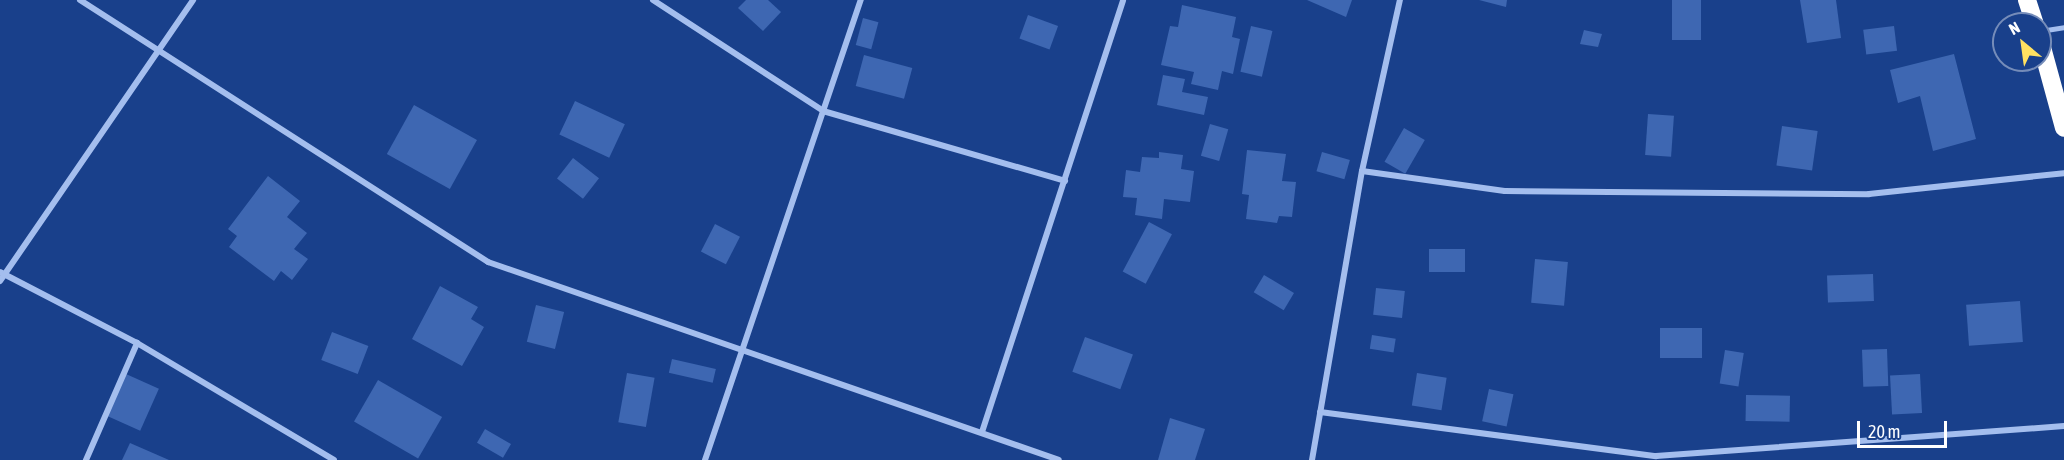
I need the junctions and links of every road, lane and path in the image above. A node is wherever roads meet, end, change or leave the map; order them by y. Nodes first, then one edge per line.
1 (80, 0) edge
2 (193, 0) edge
3 (653, 0) edge
4 (861, 0) edge
5 (1123, 0) edge
6 (1400, 0) edge
7 (159, 53) junction
8 (2049, 72) edge
9 (823, 111) junction
10 (2064, 128) edge
11 (1362, 171) junction
12 (2064, 172) edge
13 (1065, 181) junction
14 (3, 274) edge
15 (0, 282) edge
16 (137, 343) junction
17 (740, 350) junction
18 (1320, 412) junction
19 (2064, 426) edge
20 (982, 432) junction
21 (86, 460) edge
22 (334, 460) edge
23 (705, 460) edge
24 (1059, 460) edge
25 (1312, 460) edge

1 - 7 street
2 - 7 street
3 - 9 street
4 - 9 street
5 - 13 street
6 - 11 street
7 - 14 street
7 - 17 street
8 - 10 highway
9 - 13 street
9 - 17 street
11 - 12 street
11 - 18 street
13 - 20 street
14 - 15 street
14 - 16 street
16 - 21 street
16 - 22 street
17 - 20 street
17 - 23 street
18 - 19 street
18 - 25 street
20 - 24 street

